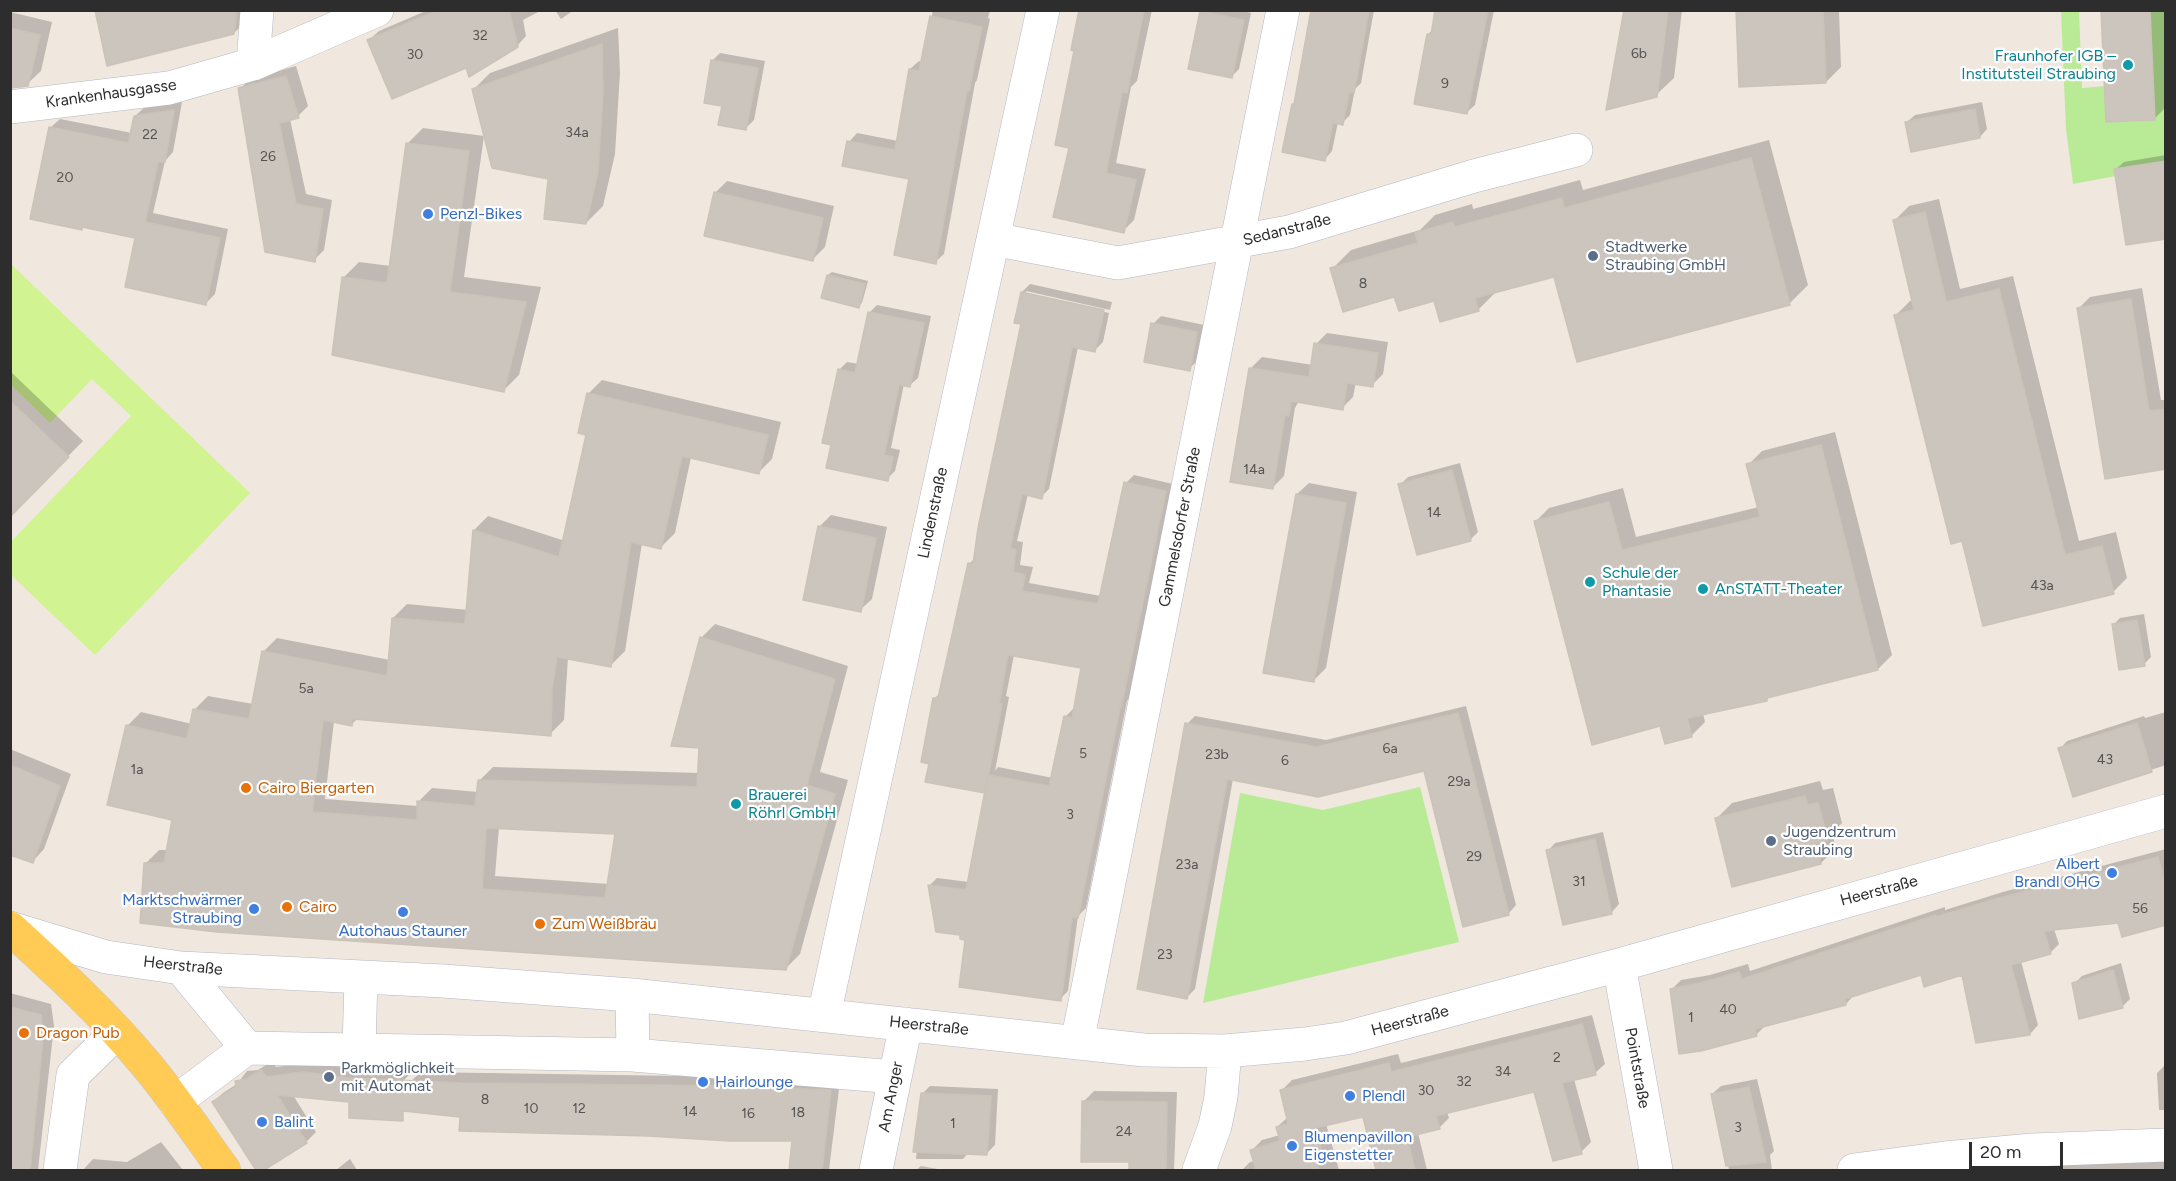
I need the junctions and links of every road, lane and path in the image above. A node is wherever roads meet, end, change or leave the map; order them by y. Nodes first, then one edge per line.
1 (257, 10) edge
2 (377, 10) edge
3 (1042, 10) edge
4 (1283, 10) edge
5 (253, 64) junction
6 (10, 107) edge
7 (1576, 150) dead end
8 (993, 239) junction
9 (1237, 243) junction
10 (2166, 811) edge
11 (10, 928) edge
12 (1619, 965) junction
13 (181, 968) junction
14 (361, 977) junction
15 (632, 995) junction
16 (824, 1015) junction
17 (906, 1024) junction
18 (117, 1032) junction
19 (1077, 1043) junction
20 (247, 1048) junction
21 (359, 1050) junction
22 (1225, 1052) junction
23 (633, 1055) junction
24 (895, 1077) junction
25 (175, 1102) junction
26 (2166, 1145) edge
27 (60, 1170) edge
28 (224, 1170) edge
29 (876, 1170) edge
30 (1199, 1170) edge
31 (1656, 1170) edge
32 (1854, 1170) edge

1 - 5 street
2 - 5 street, Krankenhausgasse
3 - 8 street, Lindenstraße
4 - 9 street, Gammelsdorfer Straße
5 - 6 street, Krankenhausgasse
7 - 9 street, Sedanstraße
8 - 9 street, Sedanstraße
8 - 16 street, Lindenstraße
9 - 19 street, Gammelsdorfer Straße
10 - 12 street, Heerstraße
11 - 13 street, Heerstraße
11 - 18 main road
12 - 22 street, Heerstraße
12 - 31 street, Pointstraße
13 - 14 street, Heerstraße
13 - 20 street
14 - 15 street, Heerstraße
14 - 21 street
15 - 16 street, Heerstraße
15 - 23 street
16 - 17 street, Heerstraße
17 - 19 street, Heerstraße
17 - 24 street, Am Anger
18 - 25 main road
18 - 27 street
19 - 22 street, Heerstraße
20 - 21 street
20 - 25 street
21 - 23 street
22 - 30 street
23 - 24 street
24 - 29 street, Am Anger
25 - 28 main road
26 - 32 street

